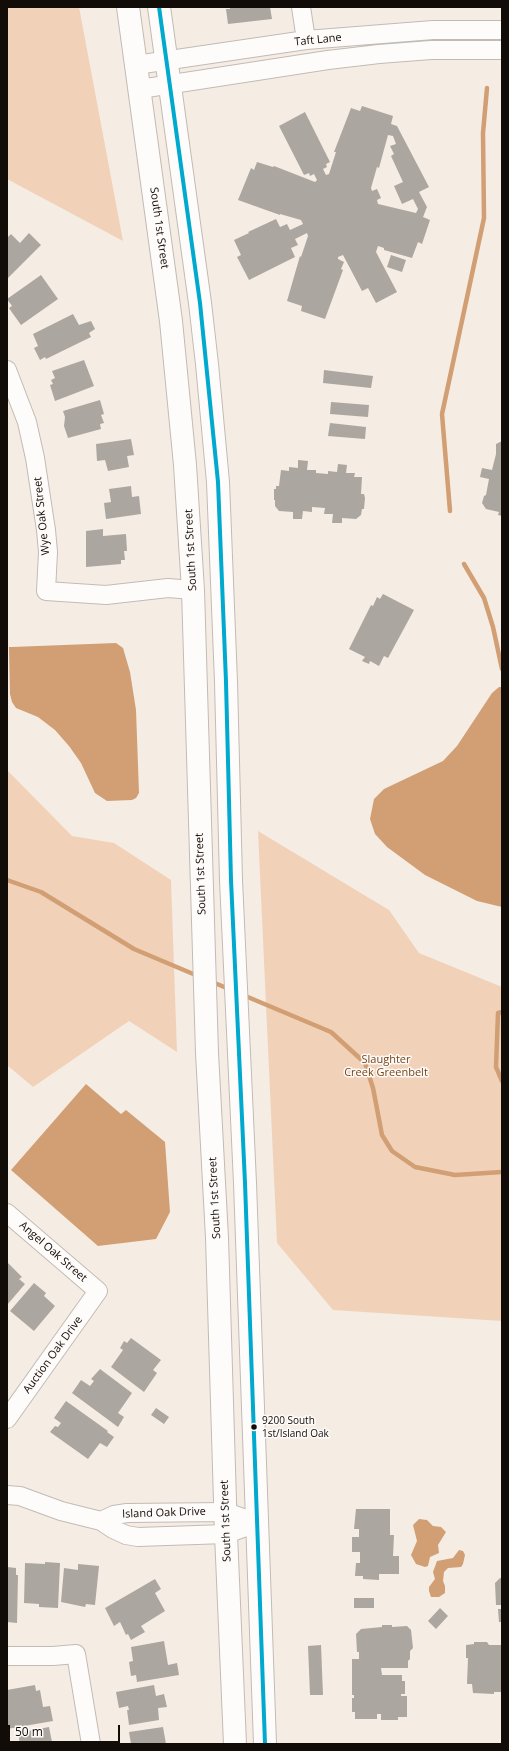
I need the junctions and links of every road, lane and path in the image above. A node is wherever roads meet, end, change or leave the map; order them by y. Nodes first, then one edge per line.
1 (128, 7) edge
2 (158, 7) edge
3 (301, 7) edge
4 (502, 30) edge
5 (306, 40) junction
6 (502, 50) edge
7 (166, 61) junction
8 (136, 65) junction
9 (169, 85) junction
10 (140, 89) junction
11 (7, 370) edge
12 (193, 590) junction
13 (223, 595) junction
14 (7, 1213) edge
15 (98, 1291) joint
16 (7, 1419) edge
17 (7, 1481) edge
18 (14, 1495) edge
19 (226, 1512) junction
20 (101, 1521) junction
21 (257, 1523) junction
22 (226, 1534) junction
23 (7, 1656) edge
24 (91, 1744) edge
25 (235, 1744) edge
26 (265, 1744) edge

1 - 8 main road, South 1st Street
2 - 7 main road
3 - 5 street
4 - 5 street, Taft Lane
5 - 7 street, Taft Lane
6 - 9 street, Taft Lane
7 - 8 street, Taft Lane
7 - 9 main road
8 - 10 main road, South 1st Street
9 - 10 street, Taft Lane
9 - 13 main road
10 - 12 main road, South 1st Street
11 - 12 street, Wye Oak Street
12 - 13 main road
12 - 19 main road, South 1st Street
13 - 21 main road
14 - 15 street, Angel Oak Street
15 - 16 street, Auction Oak Drive
17 - 18 street, Island Oak Drive
18 - 20 street, Island Oak Drive
19 - 20 street, Island Oak Drive
19 - 21 street, Island Oak Drive
19 - 22 main road, South 1st Street
20 - 22 street, Island Oak Drive
21 - 22 street, Island Oak Drive
21 - 26 main road
22 - 25 main road, South 1st Street
23 - 24 street

